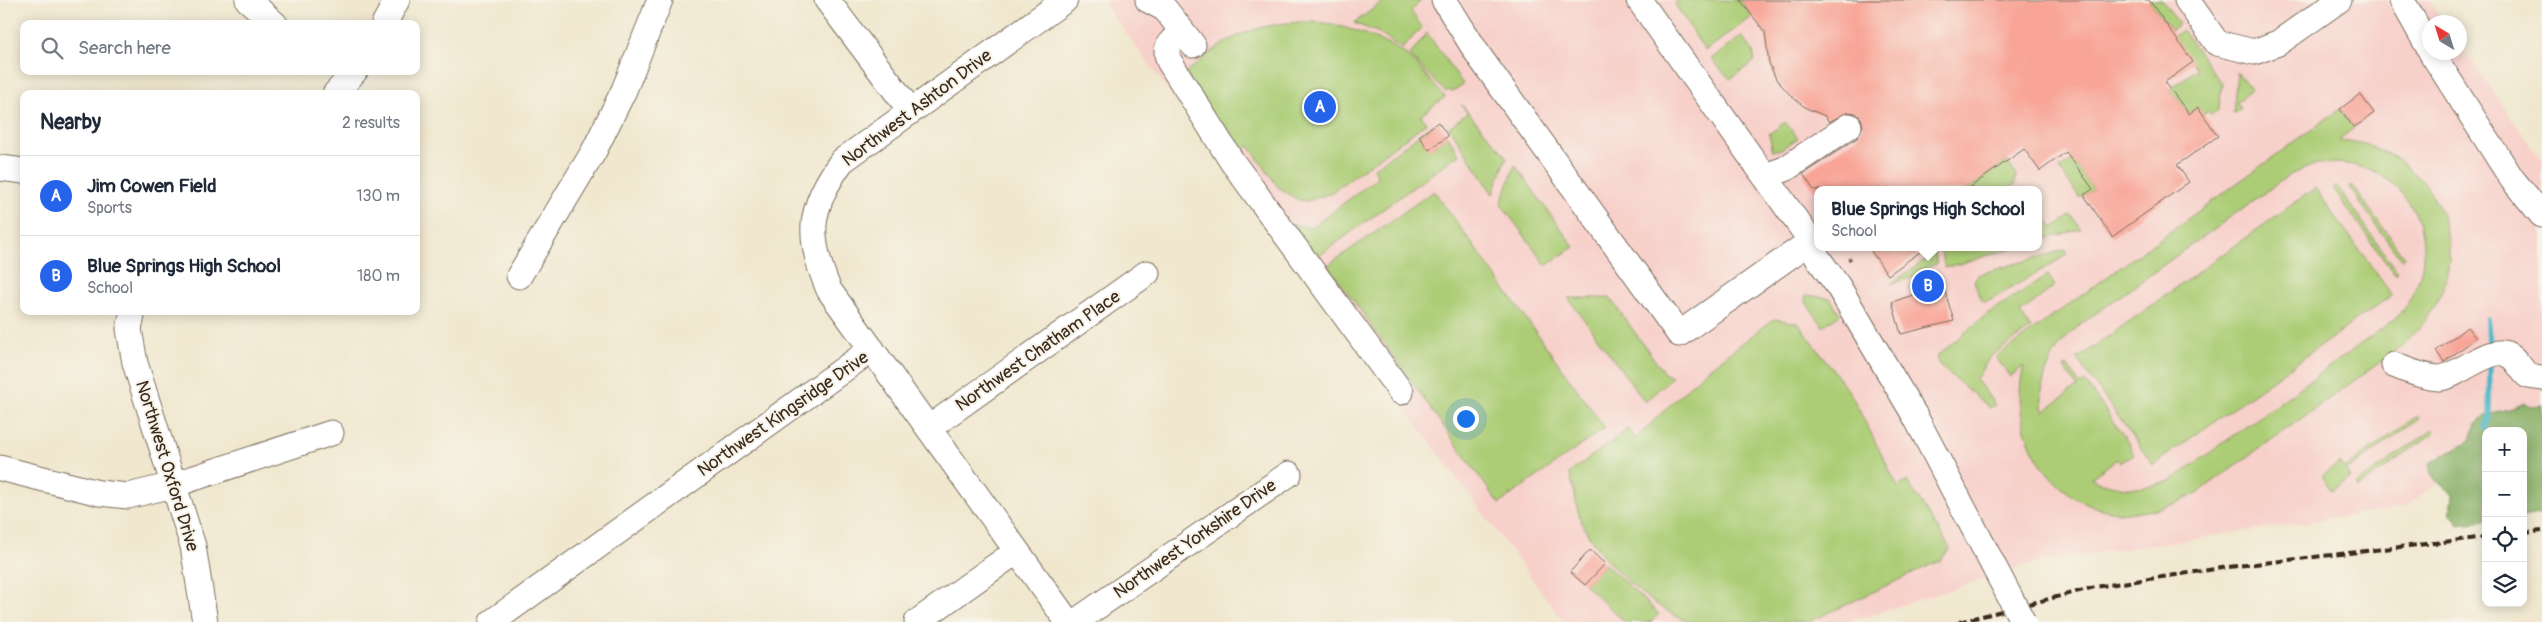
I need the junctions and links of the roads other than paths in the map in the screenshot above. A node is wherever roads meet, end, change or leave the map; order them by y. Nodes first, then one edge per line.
1 (248, 0) edge
2 (397, 0) edge
3 (660, 0) edge
4 (827, 0) edge
5 (1065, 0) edge
6 (1148, 0) edge
7 (1444, 0) edge
8 (2187, 0) edge
9 (2339, 0) edge
10 (2402, 0) edge
11 (1648, 3) edge
12 (270, 20) edge
13 (386, 20) edge
14 (2422, 36) edge
15 (2436, 60) edge
16 (910, 110) junction
17 (1849, 126) dead end
18 (0, 168) edge
19 (20, 170) edge
20 (1765, 176) junction
21 (2542, 215) edge
22 (1811, 241) junction
23 (1814, 249) edge
24 (1815, 251) edge
25 (1147, 274) dead end
26 (520, 276) dead end
27 (132, 315) edge
28 (872, 349) junction
29 (2394, 364) dead end
30 (2542, 378) edge
31 (1401, 392) dead end
32 (929, 428) junction
33 (331, 433) dead end
34 (0, 468) edge
35 (1289, 474) dead end
36 (173, 485) junction
37 (1017, 550) junction
38 (205, 622) edge
39 (492, 622) edge
40 (917, 622) edge
41 (1068, 622) edge
42 (1075, 622) edge
43 (2023, 622) edge

1 - 12 street
2 - 13 street
3 - 26 street
4 - 16 street
5 - 16 street, Northwest Ashton Drive
6 - 31 street
7 - 22 street
8 - 9 street
10 - 14 street
11 - 20 street
15 - 21 street
16 - 28 street, Northwest Ashton Drive
17 - 20 street
18 - 19 street
20 - 22 street
22 - 23 street, bridge
24 - 43 street, bridge
25 - 32 street, Northwest Chatham Place
27 - 36 street, Northwest Oxford Drive
28 - 32 street, Northwest Kingsridge Drive
28 - 39 street, Northwest Kingsridge Drive
29 - 30 street
32 - 37 street, Northwest Kingsridge Drive
33 - 36 street
34 - 36 street
35 - 42 street, Northwest Yorkshire Drive
36 - 38 street, Northwest Oxford Drive
37 - 40 street
37 - 41 street, Northwest Kingsridge Drive

